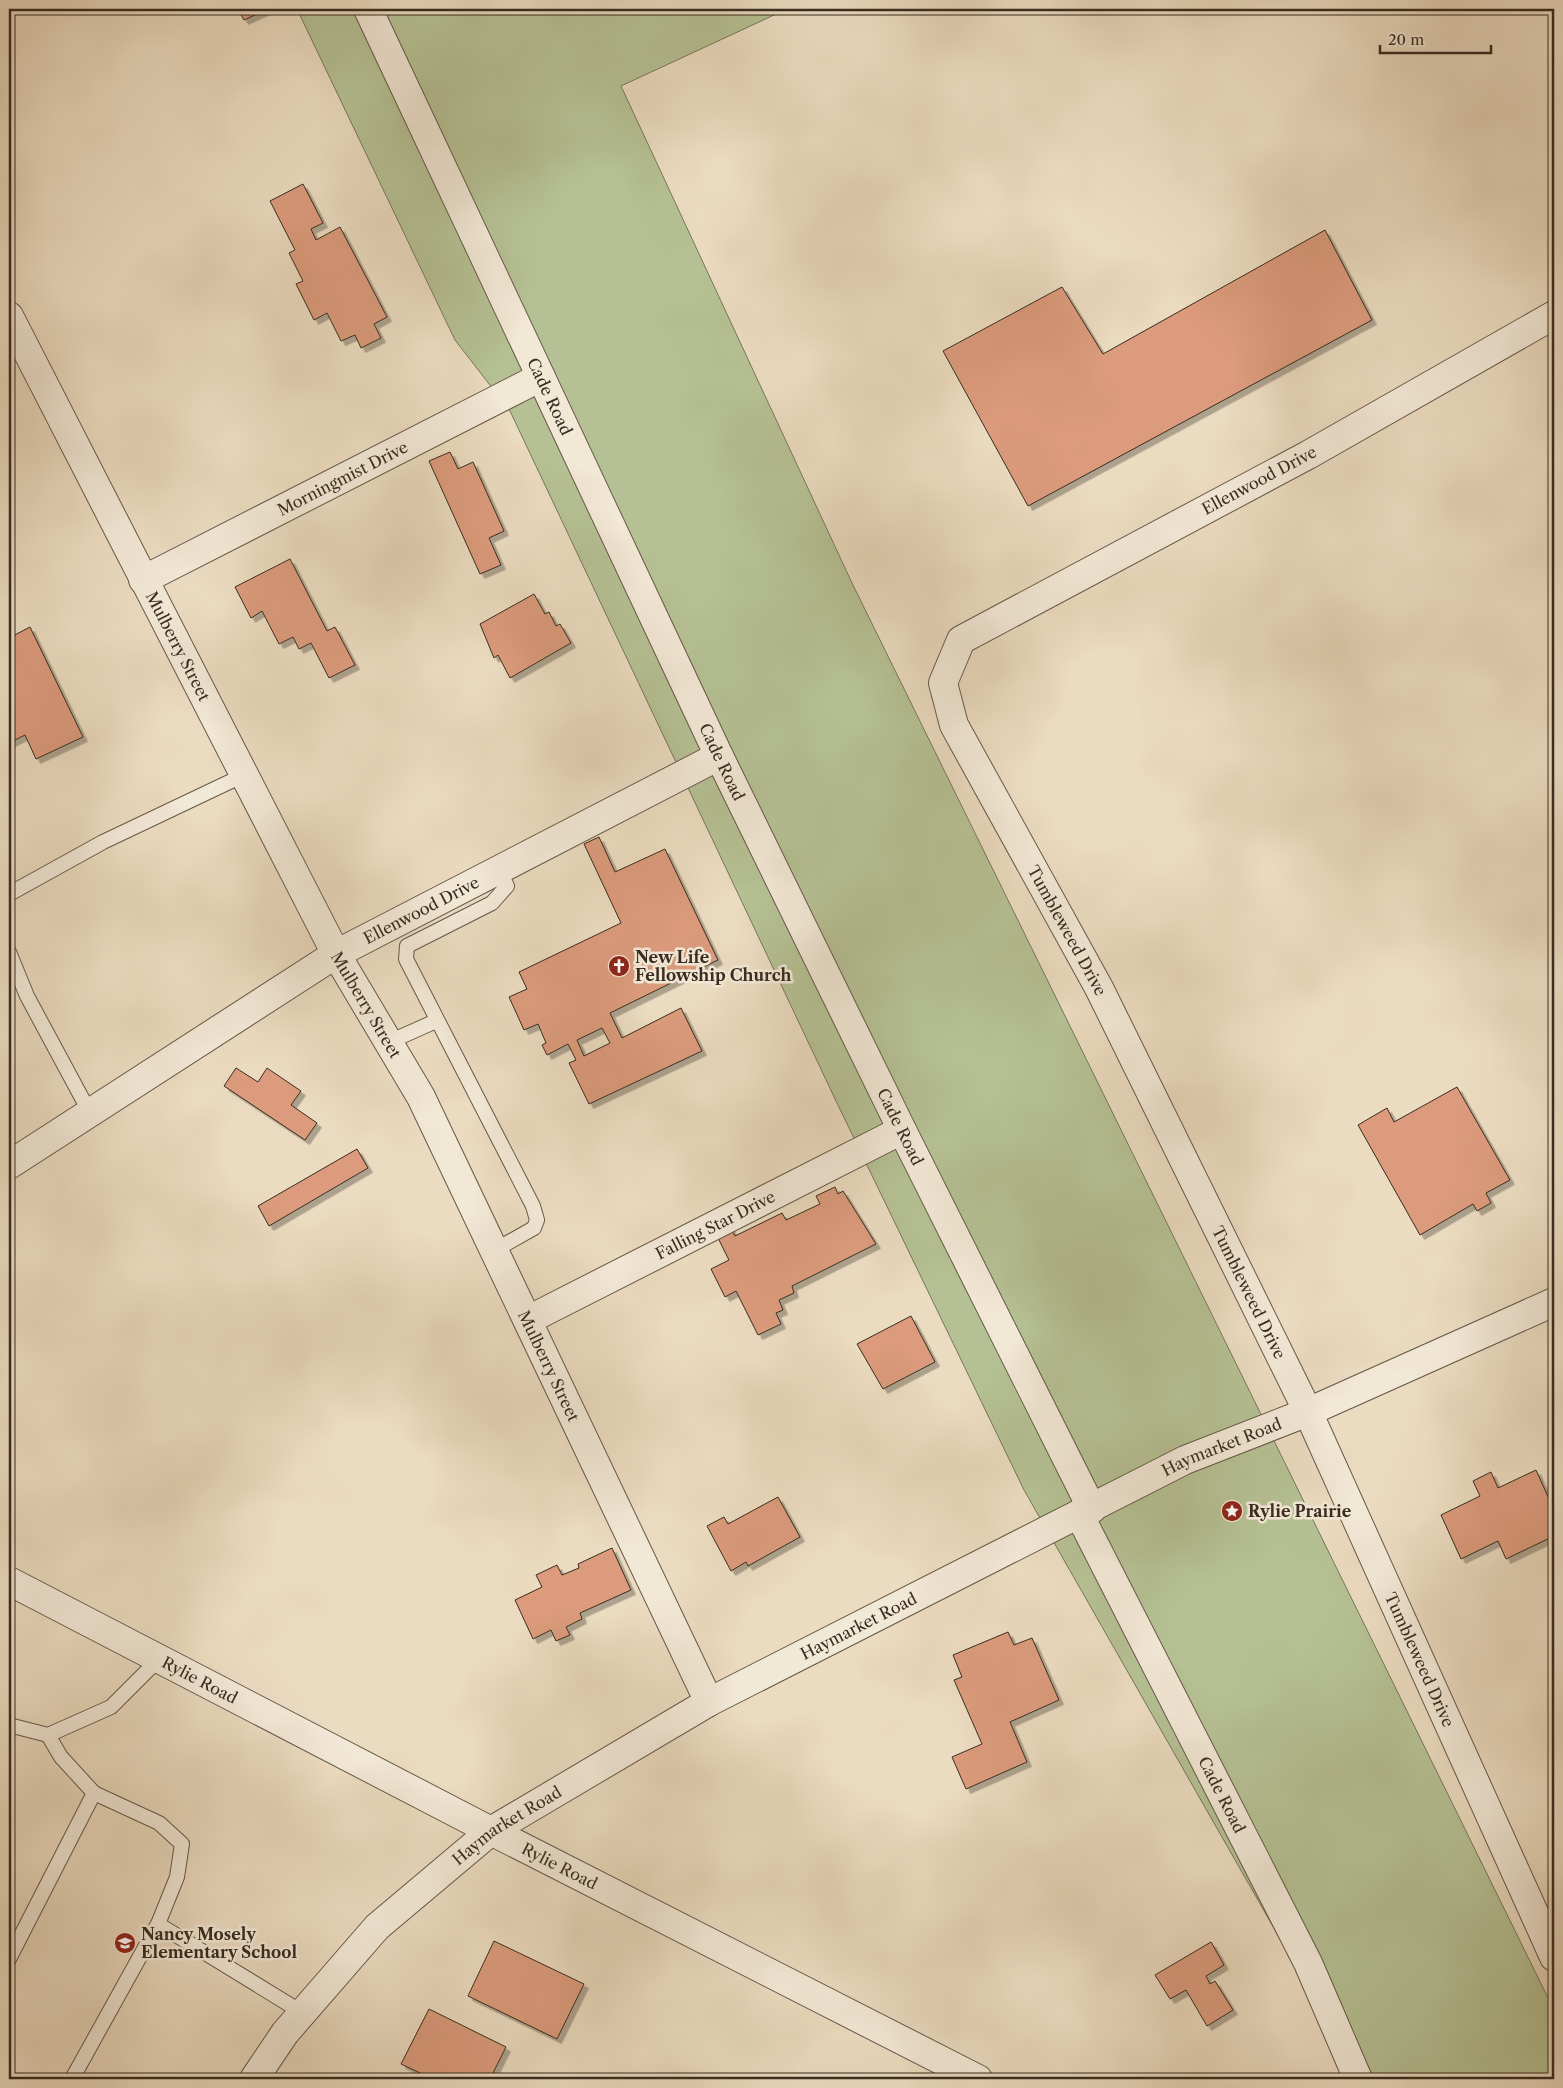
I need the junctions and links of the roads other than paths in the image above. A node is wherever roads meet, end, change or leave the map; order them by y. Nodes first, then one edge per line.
1 (368, 9) edge
2 (1554, 315) edge
3 (9, 316) edge
4 (541, 377) junction
5 (143, 580) junction
6 (961, 640) joint
7 (719, 756) junction
8 (244, 775) junction
9 (499, 870) junction
10 (9, 894) edge
11 (9, 952) edge
12 (336, 954) junction
13 (436, 1021) junction
14 (389, 1042) junction
15 (90, 1113) junction
16 (902, 1130) junction
17 (9, 1165) edge
18 (495, 1250) junction
19 (1554, 1302) edge
20 (528, 1320) junction
21 (1308, 1412) junction
22 (1086, 1511) junction
23 (9, 1581) edge
24 (159, 1659) junction
25 (709, 1702) junction
26 (9, 1725) edge
27 (48, 1735) junction
28 (94, 1793) junction
29 (491, 1831) junction
30 (158, 1924) junction
31 (1554, 1957) edge
32 (9, 1959) edge
33 (303, 2013) junction
34 (72, 2079) edge
35 (254, 2079) edge
36 (978, 2079) edge
37 (1358, 2079) edge

1 - 4 street, Cade Road
2 - 6 street, Ellenwood Drive
3 - 5 street, Mulberry Street
4 - 5 street, Morningmist Drive
4 - 7 street, Cade Road
5 - 8 street, Mulberry Street
6 - 21 street, Tumbleweed Drive
7 - 9 street, Ellenwood Drive
7 - 16 street, Cade Road
8 - 10 lane
8 - 12 street, Mulberry Street
9 - 12 street, Ellenwood Drive
9 - 13 lane
11 - 15 lane
12 - 14 street, Mulberry Street
12 - 15 street, Ellenwood Drive
13 - 14 lane
13 - 18 lane
14 - 18 street, Mulberry Street
15 - 17 street, Ellenwood Drive
16 - 20 street, Falling Star Drive
16 - 22 street, Cade Road
18 - 20 street, Mulberry Street
19 - 21 street, Haymarket Road
20 - 25 street, Mulberry Street
21 - 22 street, Haymarket Road
21 - 31 street, Tumbleweed Drive
22 - 25 street, Haymarket Road
22 - 37 street, Cade Road
23 - 24 street, Rylie Road
24 - 27 lane
24 - 29 street, Rylie Road
25 - 29 street, Haymarket Road
26 - 27 lane
27 - 28 lane
28 - 30 lane
28 - 32 lane
29 - 33 street, Haymarket Road
29 - 36 street, Rylie Road
30 - 33 lane
30 - 34 lane
33 - 35 street, Haymarket Road

